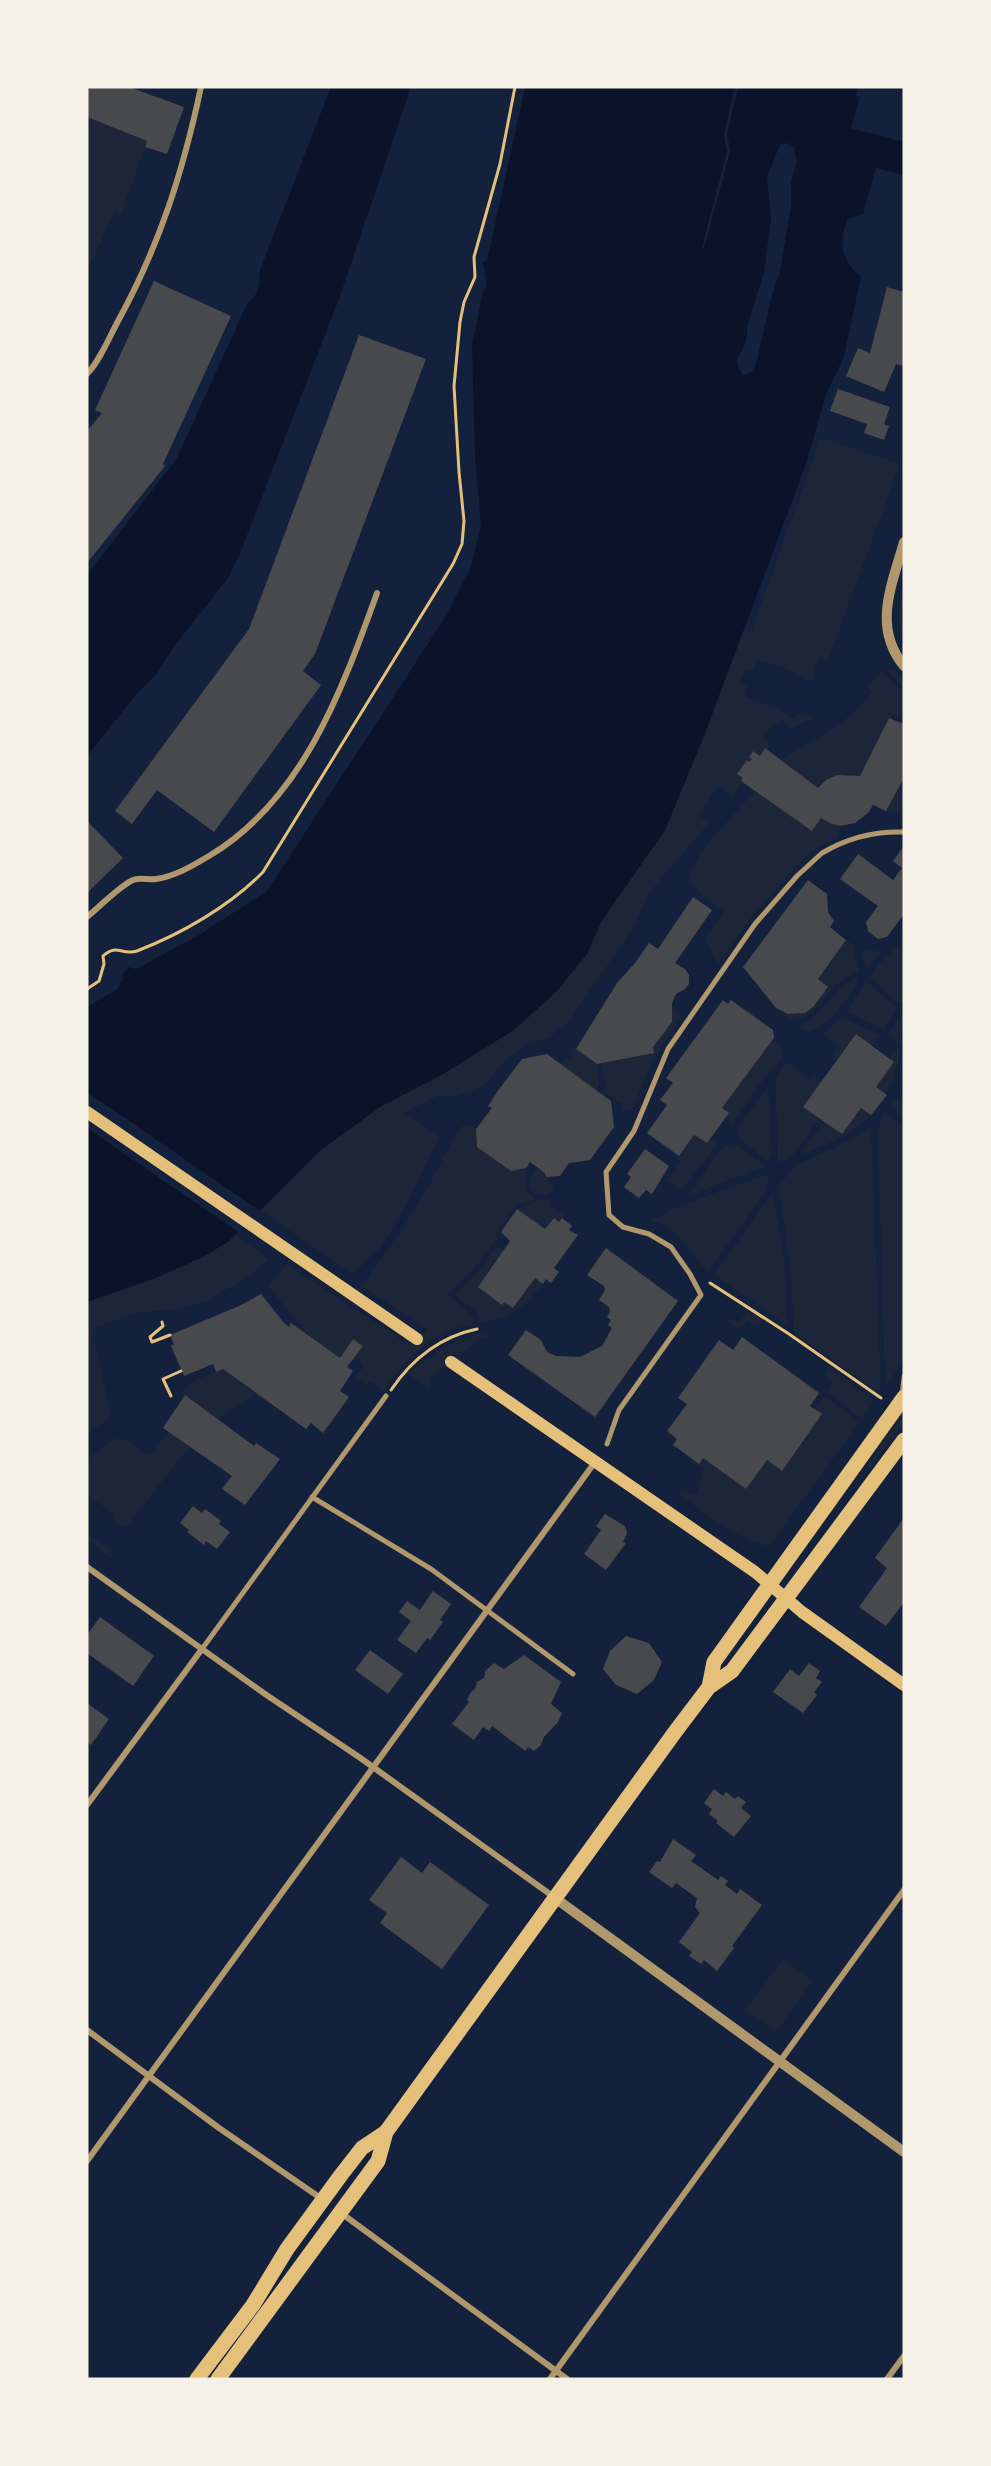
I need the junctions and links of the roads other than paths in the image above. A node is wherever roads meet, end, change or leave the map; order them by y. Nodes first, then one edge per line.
1 (201, 87) edge
2 (87, 375) edge
3 (904, 542) edge
4 (377, 593) dead end
5 (904, 666) edge
6 (904, 832) edge
7 (87, 917) edge
8 (87, 1112) edge
9 (417, 1339) dead end
10 (451, 1362) dead end
11 (904, 1376) edge
12 (386, 1396) road end
13 (903, 1398) edge
14 (904, 1440) edge
15 (607, 1444) dead end
16 (595, 1462) junction
17 (312, 1497) junction
18 (87, 1567) edge
19 (768, 1583) junction
20 (786, 1599) junction
21 (489, 1611) junction
22 (202, 1649) junction
23 (573, 1674) dead end
24 (904, 1685) edge
25 (709, 1687) junction
26 (373, 1767) junction
27 (87, 1806) edge
28 (904, 1890) edge
29 (555, 1898) junction
30 (87, 2030) edge
31 (779, 2062) junction
32 (149, 2075) junction
33 (386, 2132) junction
34 (904, 2152) edge
35 (87, 2161) edge
36 (323, 2199) junction
37 (341, 2212) junction
38 (904, 2356) edge
39 (556, 2371) junction
40 (197, 2379) edge
41 (218, 2379) edge
42 (550, 2379) edge
43 (567, 2379) edge
44 (887, 2379) edge

1 - 2 street
3 - 5 street
4 - 7 street
6 - 15 street
8 - 9 main road
10 - 16 main road
11 - 13 lane
12 - 17 street
13 - 19 main road
14 - 20 main road
16 - 19 main road
16 - 21 street
17 - 21 street
17 - 22 street
18 - 22 street
19 - 20 main road
19 - 25 main road
20 - 24 main road
20 - 25 main road
21 - 23 street
21 - 26 street
22 - 26 street
22 - 27 street
25 - 29 main road
26 - 29 street
26 - 32 street
28 - 31 street
29 - 31 street
29 - 33 main road
30 - 32 street
31 - 34 street
31 - 39 street
32 - 35 street
32 - 36 street
33 - 36 main road
33 - 37 main road
36 - 40 main road
37 - 39 street
37 - 41 main road
38 - 44 street
39 - 42 street
39 - 43 street

